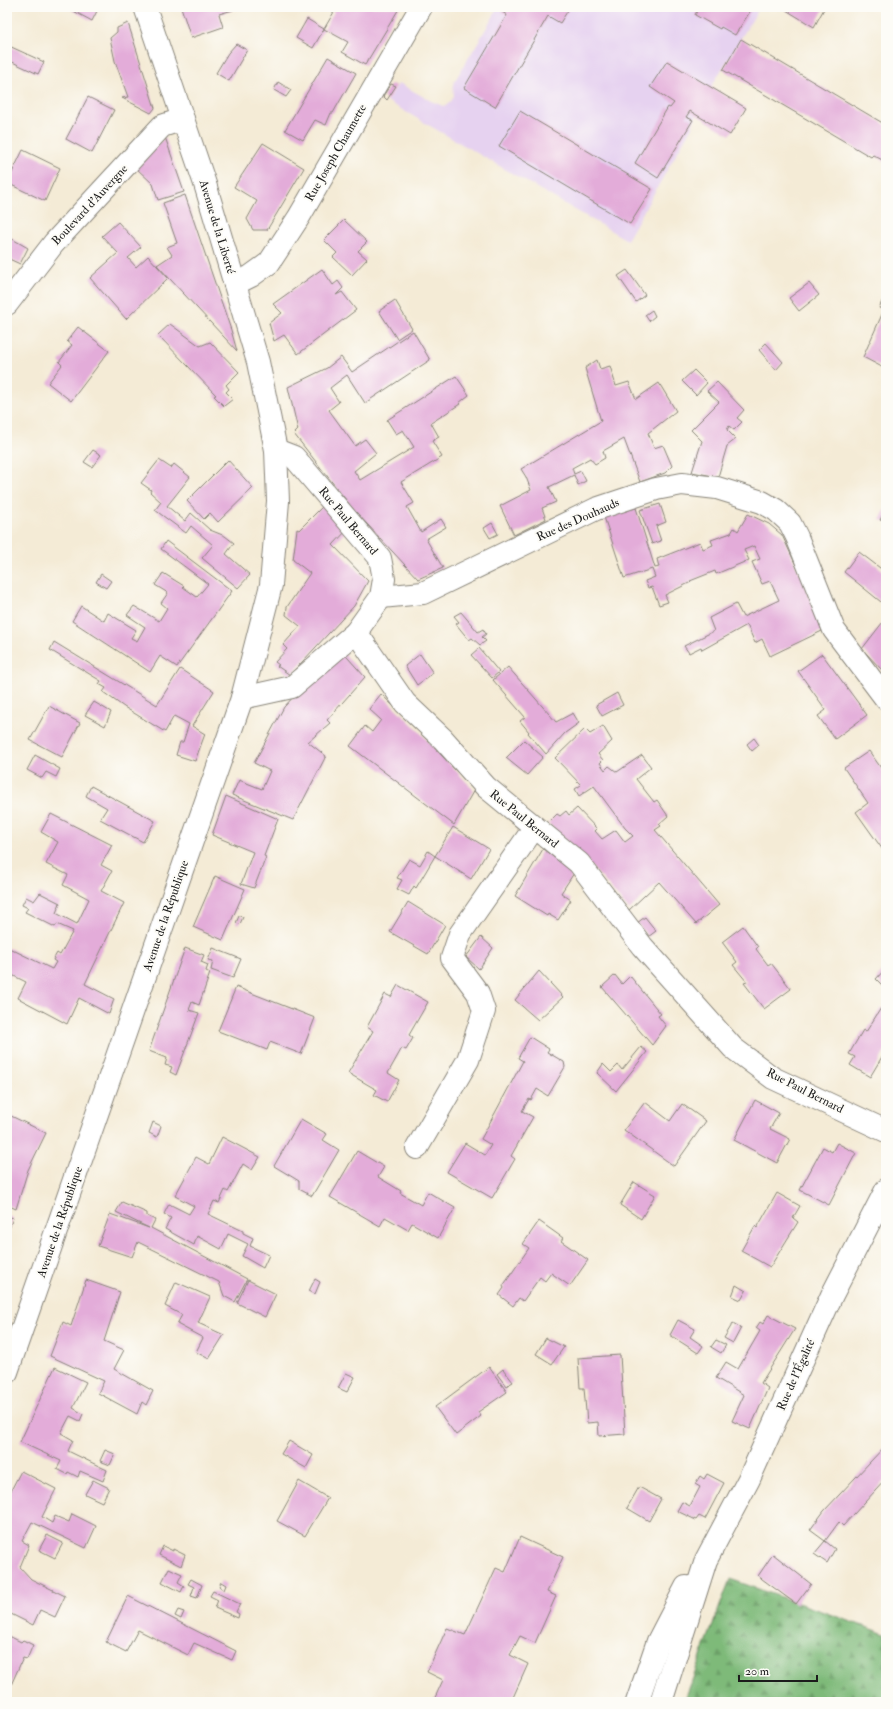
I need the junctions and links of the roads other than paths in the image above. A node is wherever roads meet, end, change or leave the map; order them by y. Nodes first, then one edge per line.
1 (145, 7) edge
2 (421, 7) edge
3 (184, 119) junction
4 (234, 284) junction
5 (7, 304) edge
6 (276, 450) junction
7 (381, 597) junction
8 (356, 632) junction
9 (242, 698) junction
10 (886, 699) edge
11 (534, 828) junction
12 (886, 1131) edge
13 (417, 1148) dead end
14 (886, 1190) edge
15 (8, 1363) edge
16 (706, 1560) junction
17 (637, 1702) edge
18 (660, 1702) edge

1 - 3 street, Avenue de la Liberté
2 - 4 street, Rue Joseph Chaumette
3 - 4 street, Avenue de la Liberté
3 - 5 street, Boulevard d'Auvergne
4 - 6 street, Avenue de la Liberté
6 - 7 street, Rue Paul Bernard
6 - 9 street, Avenue de la République
7 - 8 street, Rue Paul Bernard
7 - 10 street, Rue des Douhauds
8 - 9 street
8 - 11 street, Rue Paul Bernard
9 - 15 street, Avenue de la République
11 - 12 street, Rue Paul Bernard
11 - 13 street
14 - 16 street, Rue de l'Égalité
16 - 17 street, Rue de l'Égalité
16 - 18 street, Rue de l'Égalité

